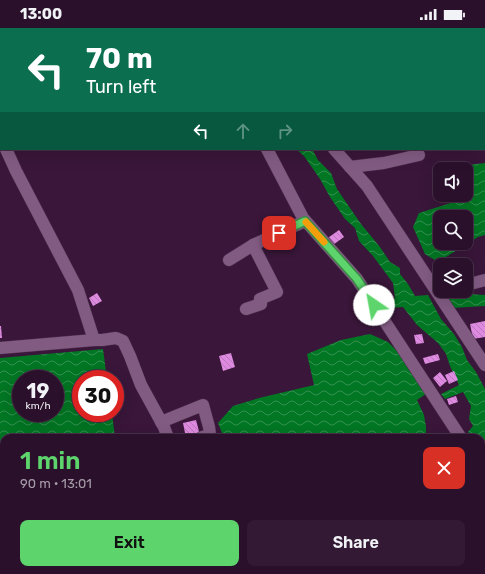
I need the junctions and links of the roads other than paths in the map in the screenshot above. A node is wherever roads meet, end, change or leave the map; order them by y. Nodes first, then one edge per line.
1 (6, 150) edge
2 (268, 150) edge
3 (335, 150) edge
4 (419, 156) dead end
5 (350, 167) junction
6 (305, 221) junction
7 (253, 245) junction
8 (229, 260) dead end
9 (433, 279) edge
10 (485, 280) edge
11 (473, 283) edge
12 (447, 298) edge
13 (246, 309) dead end
14 (94, 340) junction
15 (0, 348) edge
16 (485, 365) edge
17 (161, 422) junction
18 (166, 434) edge
19 (210, 434) edge
20 (458, 434) edge

1 - 14 street
2 - 6 street
3 - 5 street
4 - 5 street
5 - 9 street
6 - 7 street
6 - 20 street
7 - 8 street
7 - 13 street
10 - 11 street
12 - 16 street
14 - 15 street
14 - 17 street
17 - 18 street
17 - 19 street

